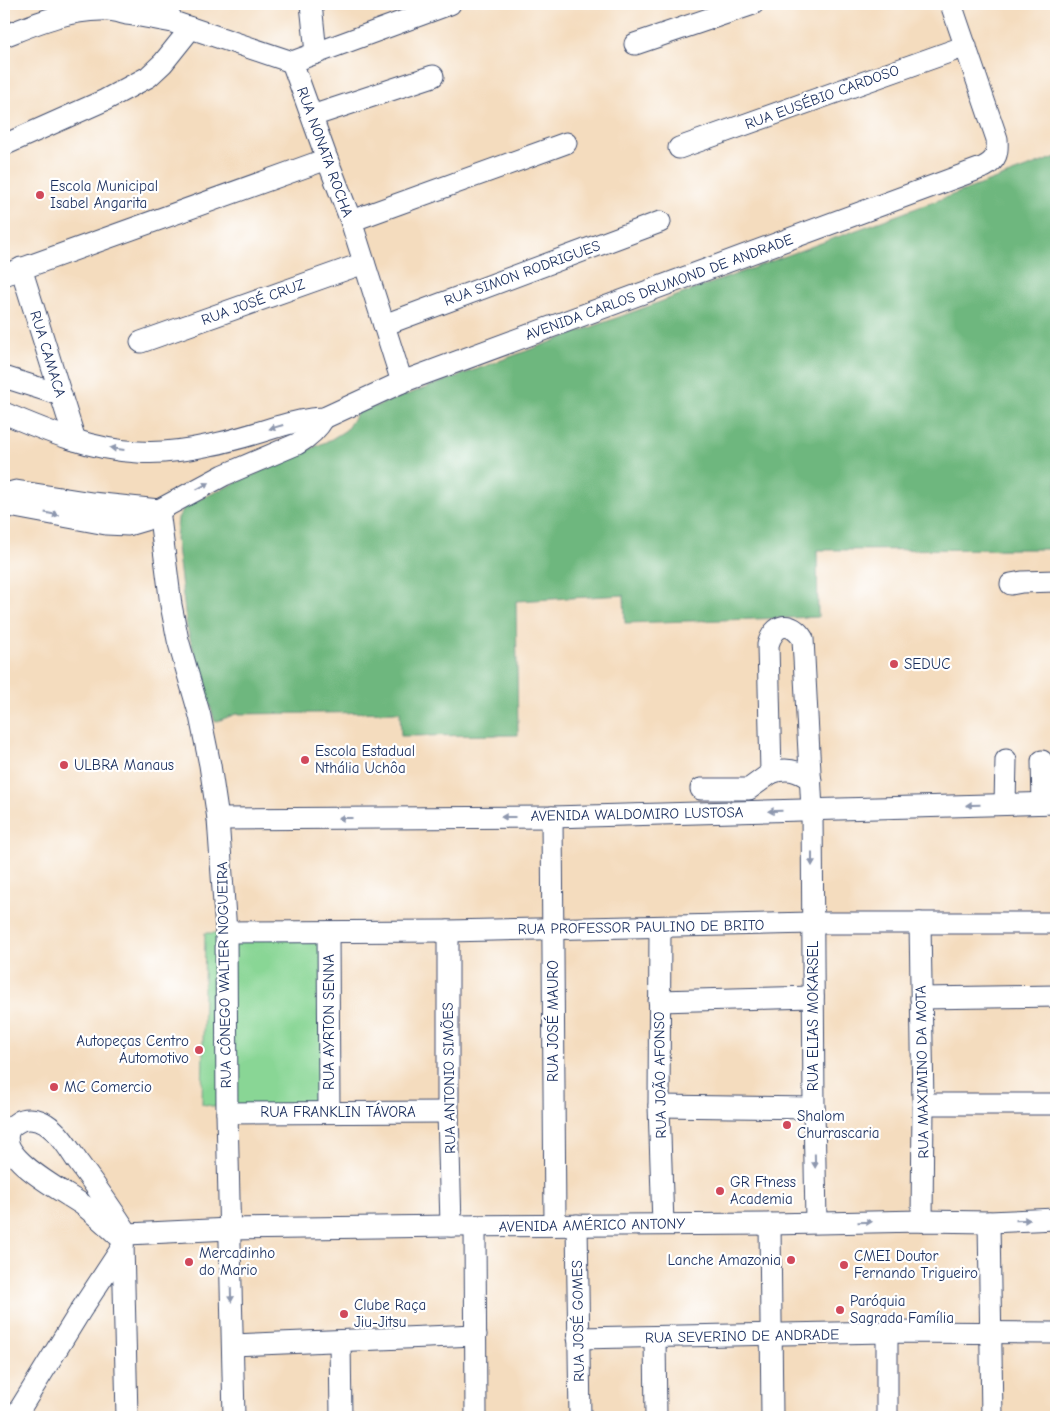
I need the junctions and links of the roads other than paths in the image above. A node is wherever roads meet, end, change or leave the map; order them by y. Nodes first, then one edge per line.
1 (311, 4) edge
2 (450, 4) edge
3 (753, 4) edge
4 (951, 4) edge
5 (176, 18) edge
6 (4, 36) edge
7 (636, 44) dead end
8 (966, 46) junction
9 (316, 53) junction
10 (292, 62) junction
11 (433, 76) dead end
12 (312, 116) junction
13 (566, 143) dead end
14 (4, 146) edge
15 (679, 148) dead end
16 (327, 159) junction
17 (351, 221) junction
18 (660, 222) dead end
19 (364, 263) junction
20 (12, 271) edge
21 (384, 325) junction
22 (141, 342) dead end
23 (4, 378) edge
24 (402, 382) junction
25 (61, 395) junction
26 (4, 413) edge
27 (324, 418) junction
28 (74, 440) junction
29 (5, 505) edge
30 (159, 510) junction
31 (1048, 581) edge
32 (1011, 584) dead end
33 (1006, 760) dead end
34 (1042, 761) dead end
35 (771, 773) junction
36 (811, 780) junction
37 (701, 789) dead end
38 (1049, 803) edge
39 (1006, 804) junction
40 (812, 810) junction
41 (552, 817) junction
42 (218, 819) junction
43 (1056, 922) edge
44 (812, 923) junction
45 (920, 923) junction
46 (660, 927) junction
47 (552, 928) junction
48 (448, 931) junction
49 (226, 932) junction
50 (328, 932) junction
51 (1056, 996) edge
52 (814, 998) junction
53 (921, 998) junction
54 (659, 1001) junction
55 (923, 1104) junction
56 (1056, 1104) edge
57 (659, 1106) junction
58 (814, 1108) junction
59 (227, 1112) junction
60 (329, 1112) junction
61 (448, 1112) junction
62 (5, 1140) edge
63 (1056, 1219) edge
64 (922, 1221) junction
65 (816, 1222) junction
66 (990, 1222) junction
67 (577, 1224) junction
68 (663, 1224) junction
69 (770, 1224) junction
70 (555, 1225) junction
71 (451, 1226) junction
72 (476, 1226) junction
73 (229, 1229) junction
74 (125, 1240) junction
75 (887, 1332) junction
76 (1056, 1332) edge
77 (991, 1333) junction
78 (771, 1334) junction
79 (476, 1335) junction
80 (578, 1338) junction
81 (655, 1338) junction
82 (340, 1341) junction
83 (233, 1345) junction
84 (15, 1417) edge
85 (127, 1417) edge
86 (234, 1417) edge
87 (341, 1417) edge
88 (476, 1417) edge
89 (580, 1417) edge
90 (656, 1417) edge
91 (772, 1417) edge
92 (887, 1417) edge
93 (992, 1417) edge

1 - 9 street
2 - 9 street
3 - 7 street
4 - 8 street
5 - 6 street
5 - 10 street
5 - 14 street
8 - 15 street, RUA EUSÉBIO CARDOSO
8 - 24 street, AVENIDA CARLOS DRUMOND DE ANDRADE
9 - 10 street
10 - 12 street, RUA NONATA ROCHA
11 - 12 street
12 - 16 street, RUA NONATA ROCHA
13 - 17 street
16 - 17 street, RUA NONATA ROCHA
16 - 20 street
17 - 19 street, RUA NONATA ROCHA
18 - 21 street, RUA SIMON RODRIGUES
19 - 21 street, RUA NONATA ROCHA
19 - 22 street, RUA JOSÉ CRUZ
20 - 25 street, RUA CAMACA
21 - 24 street, RUA NONATA ROCHA
23 - 25 street
24 - 27 street, AVENIDA CARLOS DRUMOND DE ANDRADE
25 - 28 street, RUA CAMACA
26 - 28 street, AVENIDA CARLOS DRUMOND DE ANDRADE
27 -> 28 street, AVENIDA CARLOS DRUMOND DE ANDRADE
30 -> 27 street, AVENIDA CARLOS DRUMOND DE ANDRADE
29 - 30 street, AVENIDA CARLOS DRUMOND DE ANDRADE
30 - 42 street, RUA CÔNEGO WALTER NOGUEIRA
31 - 32 street
33 - 39 street
34 - 38 street
35 - 36 street
35 - 36 street, RUA ELIAS MOKARSEL
35 - 37 street
36 - 40 street, RUA ELIAS MOKARSEL
38 - 39 street, AVENIDA WALDOMIRO LUSTOSA
39 -> 40 street, AVENIDA WALDOMIRO LUSTOSA
40 -> 41 street, AVENIDA WALDOMIRO LUSTOSA
40 -> 44 street, RUA ELIAS MOKARSEL
41 -> 42 street, AVENIDA WALDOMIRO LUSTOSA
41 - 47 street, RUA JOSÉ MAURO
42 - 49 street, RUA CÔNEGO WALTER NOGUEIRA
43 - 45 street, RUA PROFESSOR PAULINO DE BRITO
44 - 45 street, RUA PROFESSOR PAULINO DE BRITO
44 - 46 street, RUA PROFESSOR PAULINO DE BRITO
44 - 52 street, RUA ELIAS MOKARSEL
45 - 53 street, RUA MAXIMINO DA MOTA
46 - 47 street, RUA PROFESSOR PAULINO DE BRITO
46 - 54 street, RUA JOÃO AFONSO
47 - 48 street, RUA PROFESSOR PAULINO DE BRITO
47 - 70 street, RUA JOSÉ MAURO
48 - 50 street, RUA PROFESSOR PAULINO DE BRITO
48 - 61 street, RUA ANTONIO SIMÕES
49 - 50 street, RUA PROFESSOR PAULINO DE BRITO
49 - 59 street, RUA CÔNEGO WALTER NOGUEIRA
50 - 60 street, RUA AYRTON SENNA
51 - 53 street
52 - 54 street
52 - 58 street, RUA ELIAS MOKARSEL
53 - 55 street, RUA MAXIMINO DA MOTA
54 - 57 street, RUA JOÃO AFONSO
55 - 56 street
55 - 64 street, RUA MAXIMINO DA MOTA
57 - 58 street
57 - 68 street, RUA JOÃO AFONSO
58 -> 65 street, RUA ELIAS MOKARSEL
59 - 60 street, RUA FRANKLIN TÁVORA
59 - 73 street, RUA CÔNEGO WALTER NOGUEIRA
60 - 61 street, RUA FRANKLIN TÁVORA
61 - 71 street, RUA ANTONIO SIMÕES
62 - 74 street
62 - 74 street
66 -> 63 street, AVENIDA AMÉRICO ANTONY
65 -> 64 street, AVENIDA AMÉRICO ANTONY
64 - 66 street, AVENIDA AMÉRICO ANTONY
65 - 69 street, AVENIDA AMÉRICO ANTONY
66 - 77 street
67 - 68 street, AVENIDA AMÉRICO ANTONY
67 - 70 street, AVENIDA AMÉRICO ANTONY
67 - 80 street, RUA JOSÉ GOMES
68 - 69 street, AVENIDA AMÉRICO ANTONY
69 - 78 street
70 - 72 street, AVENIDA AMÉRICO ANTONY
71 - 72 street, AVENIDA AMÉRICO ANTONY
71 - 73 street, AVENIDA AMÉRICO ANTONY
72 - 79 street
73 - 74 street, AVENIDA AMÉRICO ANTONY
73 -> 83 street, RUA CÔNEGO WALTER NOGUEIRA
74 - 84 street
74 - 85 street
75 - 77 street, RUA SEVERINO DE ANDRADE
75 - 78 street, RUA SEVERINO DE ANDRADE
75 - 92 street
76 - 77 street, RUA SEVERINO DE ANDRADE
77 - 93 street
78 - 81 street, RUA SEVERINO DE ANDRADE
78 - 91 street
79 - 82 street
79 - 88 street
80 - 81 street, RUA SEVERINO DE ANDRADE
80 - 89 street, RUA JOSÉ GOMES
81 - 90 street
82 - 83 street
82 - 87 street
83 - 86 street, RUA CÔNEGO WALTER NOGUEIRA

